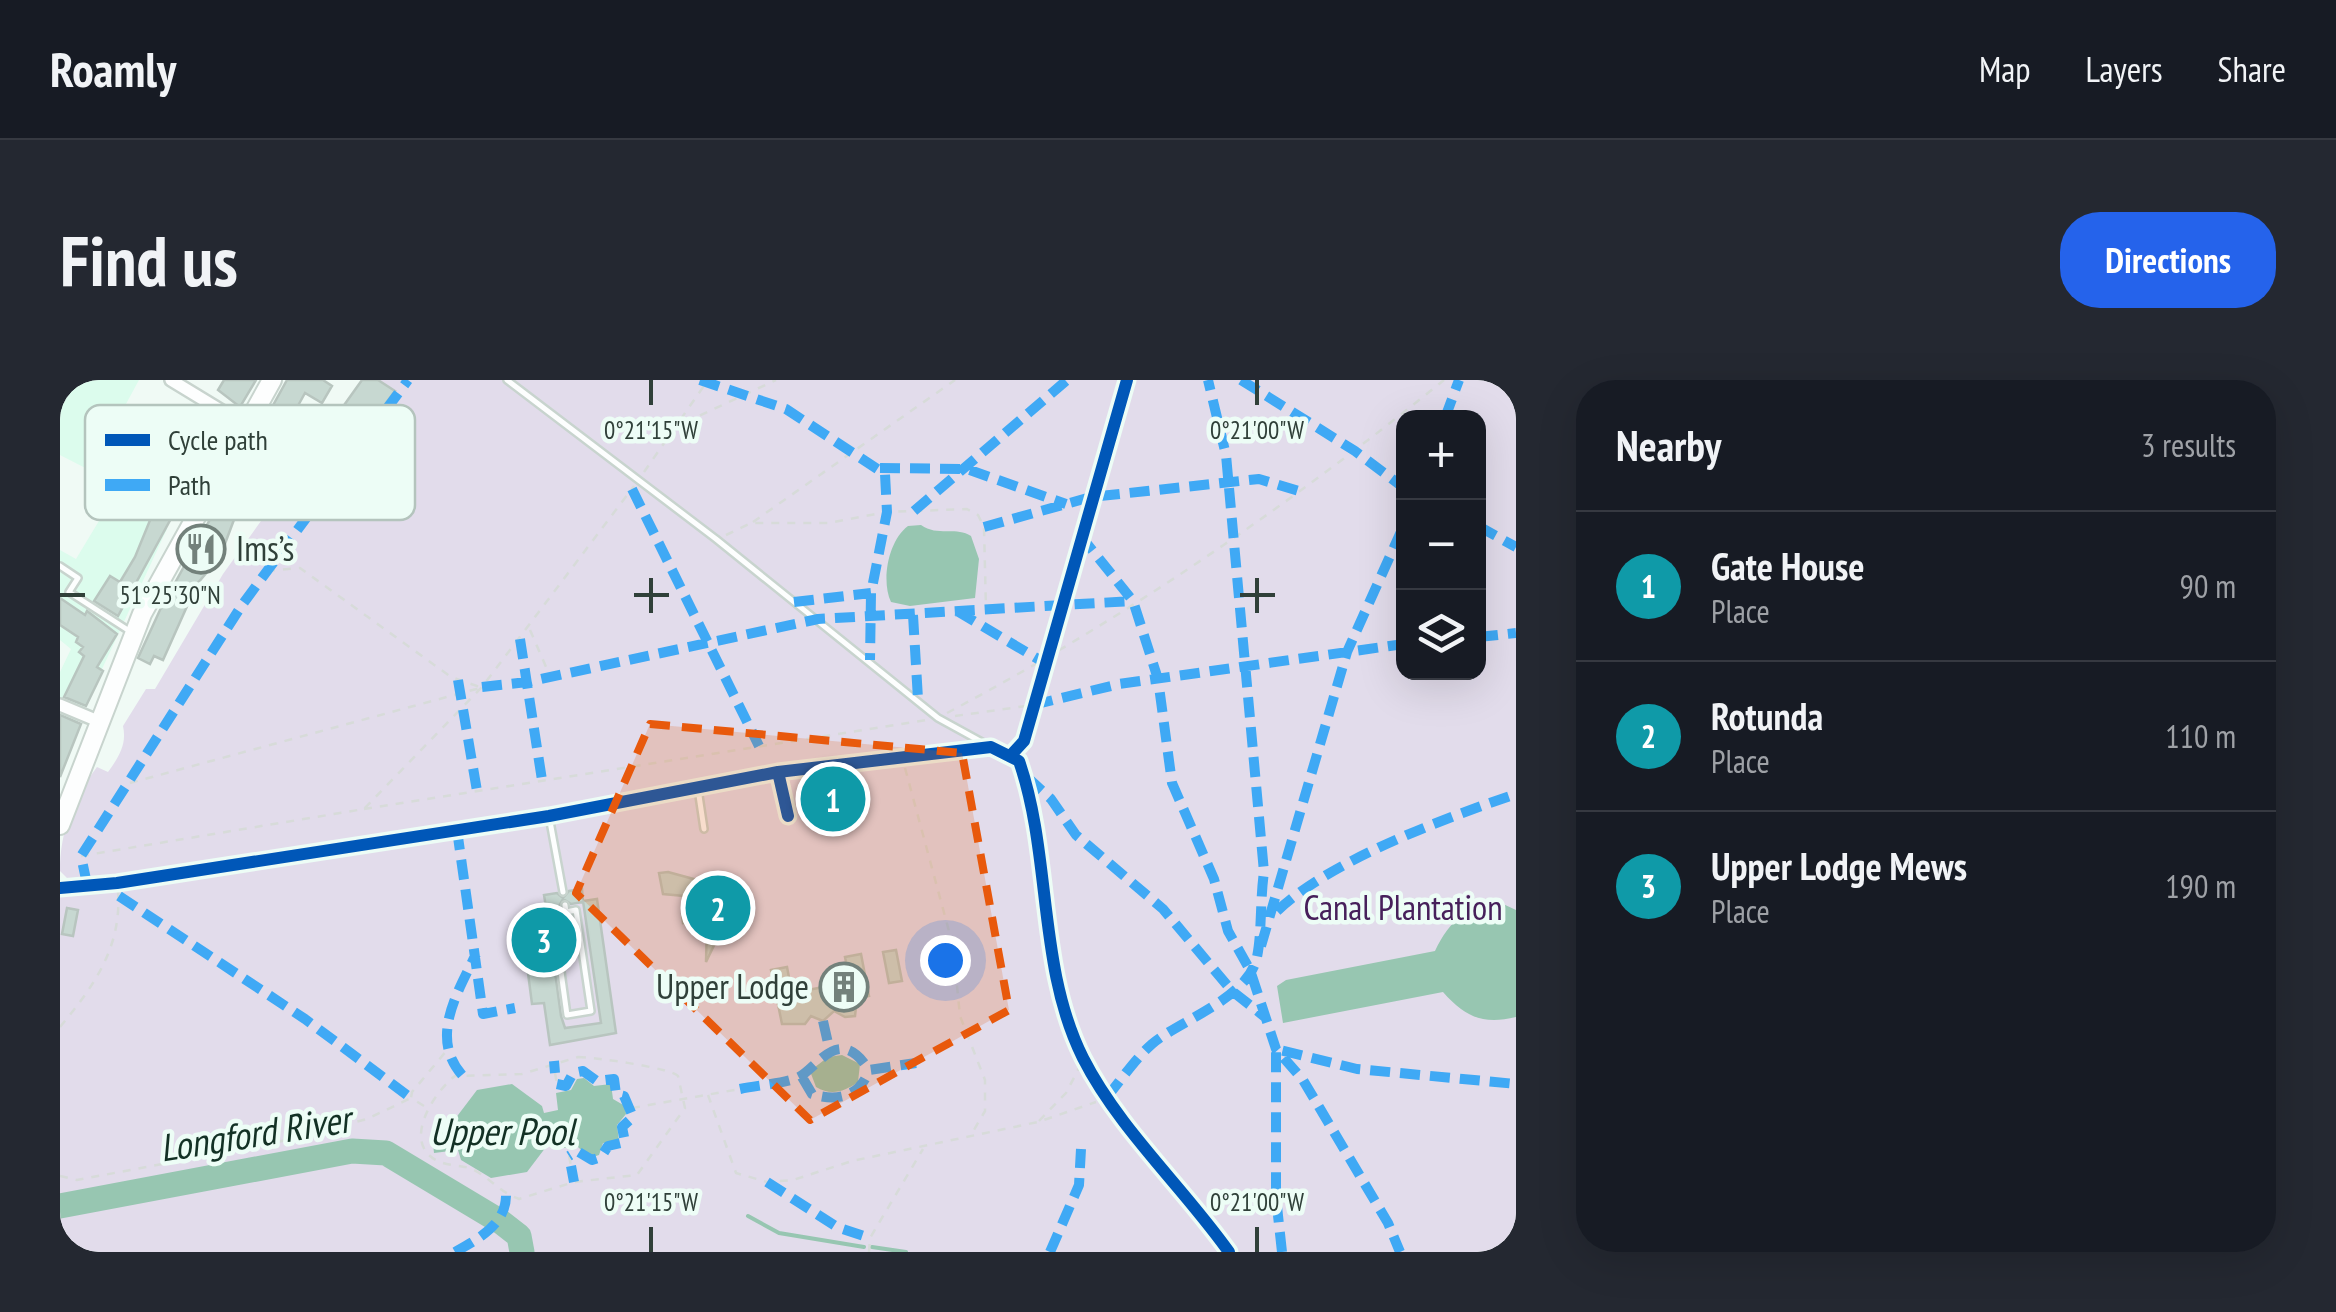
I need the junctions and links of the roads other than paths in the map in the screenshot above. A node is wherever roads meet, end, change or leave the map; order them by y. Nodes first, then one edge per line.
1 (71, 380) edge
2 (272, 380) edge
3 (507, 380) edge
4 (175, 381) edge
5 (60, 400) edge
6 (213, 405) edge
7 (257, 405) edge
8 (195, 520) edge
9 (60, 566) edge
10 (60, 588) edge
11 (70, 592) junction
12 (134, 634) junction
13 (60, 705) edge
14 (98, 721) junction
15 (992, 747) junction
16 (778, 772) junction
17 (698, 790) junction
18 (63, 804) edge
19 (549, 816) junction
20 (788, 816) dead end
21 (60, 825) edge
22 (704, 829) dead end
23 (60, 888) edge
24 (564, 892) dead end
25 (566, 908) joint
26 (1230, 1252) edge

1 - 5 lane
2 - 7 main road
3 - 15 lane
4 - 6 street
8 - 12 main road
9 - 11 lane
10 - 11 lane
11 - 12 lane
12 - 14 main road
13 - 14 street
14 - 18 main road
15 - 16 lane
15 - 26 lane
16 - 17 lane
16 - 20 lane
17 - 19 lane
17 - 22 lane
18 - 21 main road
19 - 23 lane
19 - 24 lane
25 - 25 lane

